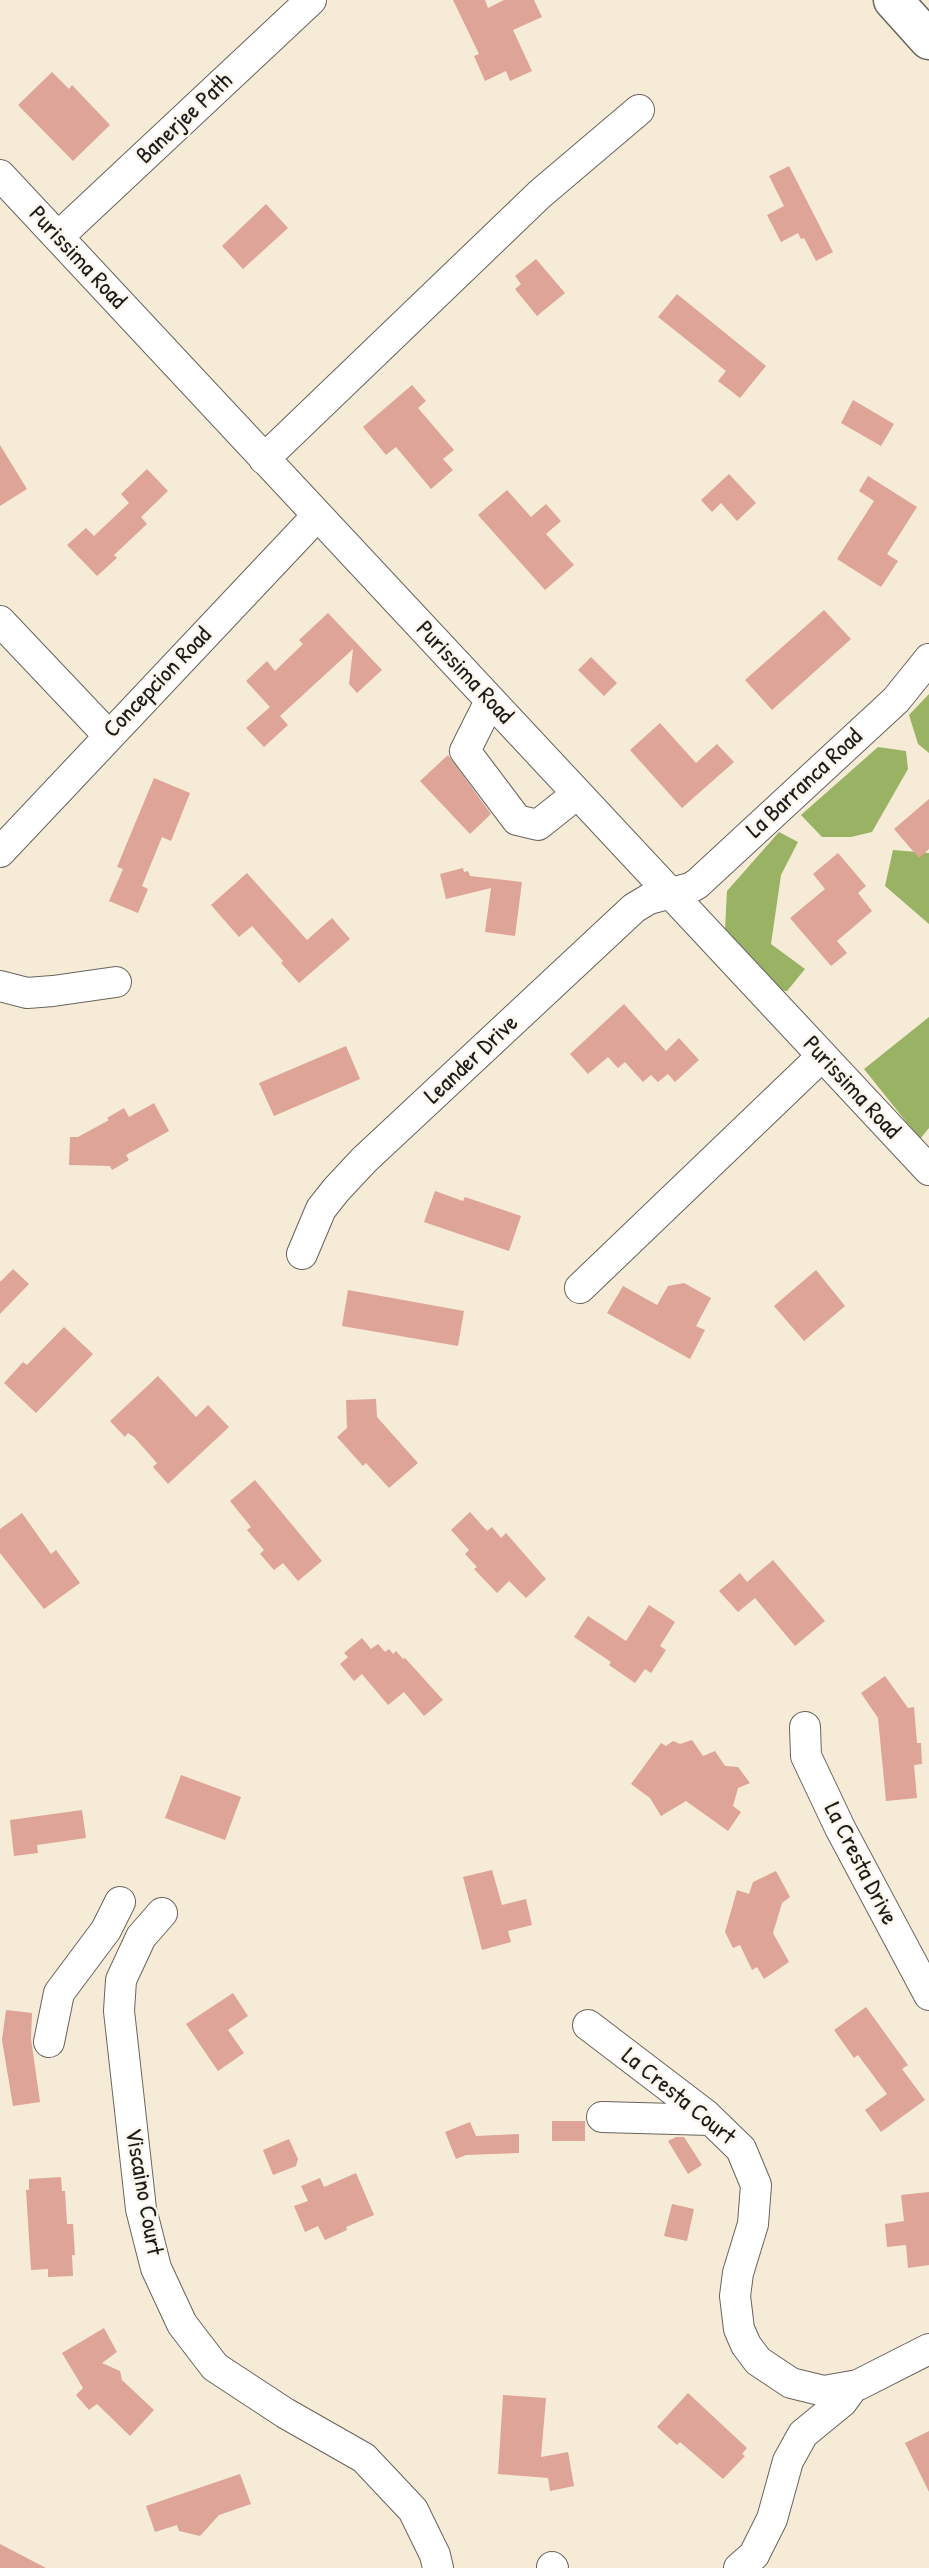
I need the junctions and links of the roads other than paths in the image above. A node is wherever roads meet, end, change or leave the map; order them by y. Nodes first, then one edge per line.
1 (312, 0) edge
2 (892, 0) edge
3 (929, 40) edge
4 (639, 110) dead end
5 (0, 174) edge
6 (58, 237) junction
7 (264, 459) junction
8 (317, 516) junction
9 (0, 621) edge
10 (929, 659) edge
11 (490, 701) junction
12 (108, 735) junction
13 (577, 794) junction
14 (0, 852) edge
15 (669, 894) junction
16 (116, 982) dead end
17 (0, 986) edge
18 (821, 1056) junction
19 (929, 1170) edge
20 (302, 1254) dead end
21 (580, 1288) dead end
22 (805, 1727) dead end
23 (120, 1902) dead end
24 (162, 1913) dead end
25 (929, 1996) edge
26 (588, 2025) dead end
27 (49, 2042) dead end
28 (602, 2117) dead end
29 (710, 2120) junction
30 (929, 2349) edge
31 (853, 2387) junction
32 (438, 2568) edge
33 (739, 2568) edge

1 - 6 street, Banerjee Path
2 - 3 highway
4 - 7 street
5 - 6 street, Purissima Road
6 - 7 street, Purissima Road
7 - 8 street, Purissima Road
8 - 11 street, Purissima Road
8 - 12 street, Concepcion Road
9 - 12 street
10 - 15 street, La Barranca Road
11 - 13 street, Purissima Road
11 - 13 street
12 - 14 street, Concepcion Road
13 - 15 street, Purissima Road
15 - 18 street, Purissima Road
15 - 20 street, Leander Drive
16 - 17 street
18 - 19 street, Purissima Road
18 - 21 street
22 - 25 street, La Cresta Drive
23 - 27 street
24 - 32 street, Viscaino Court
26 - 29 street, La Cresta Court
28 - 29 street
29 - 31 street, La Cresta Court
30 - 31 street, La Cresta Court
31 - 33 street

